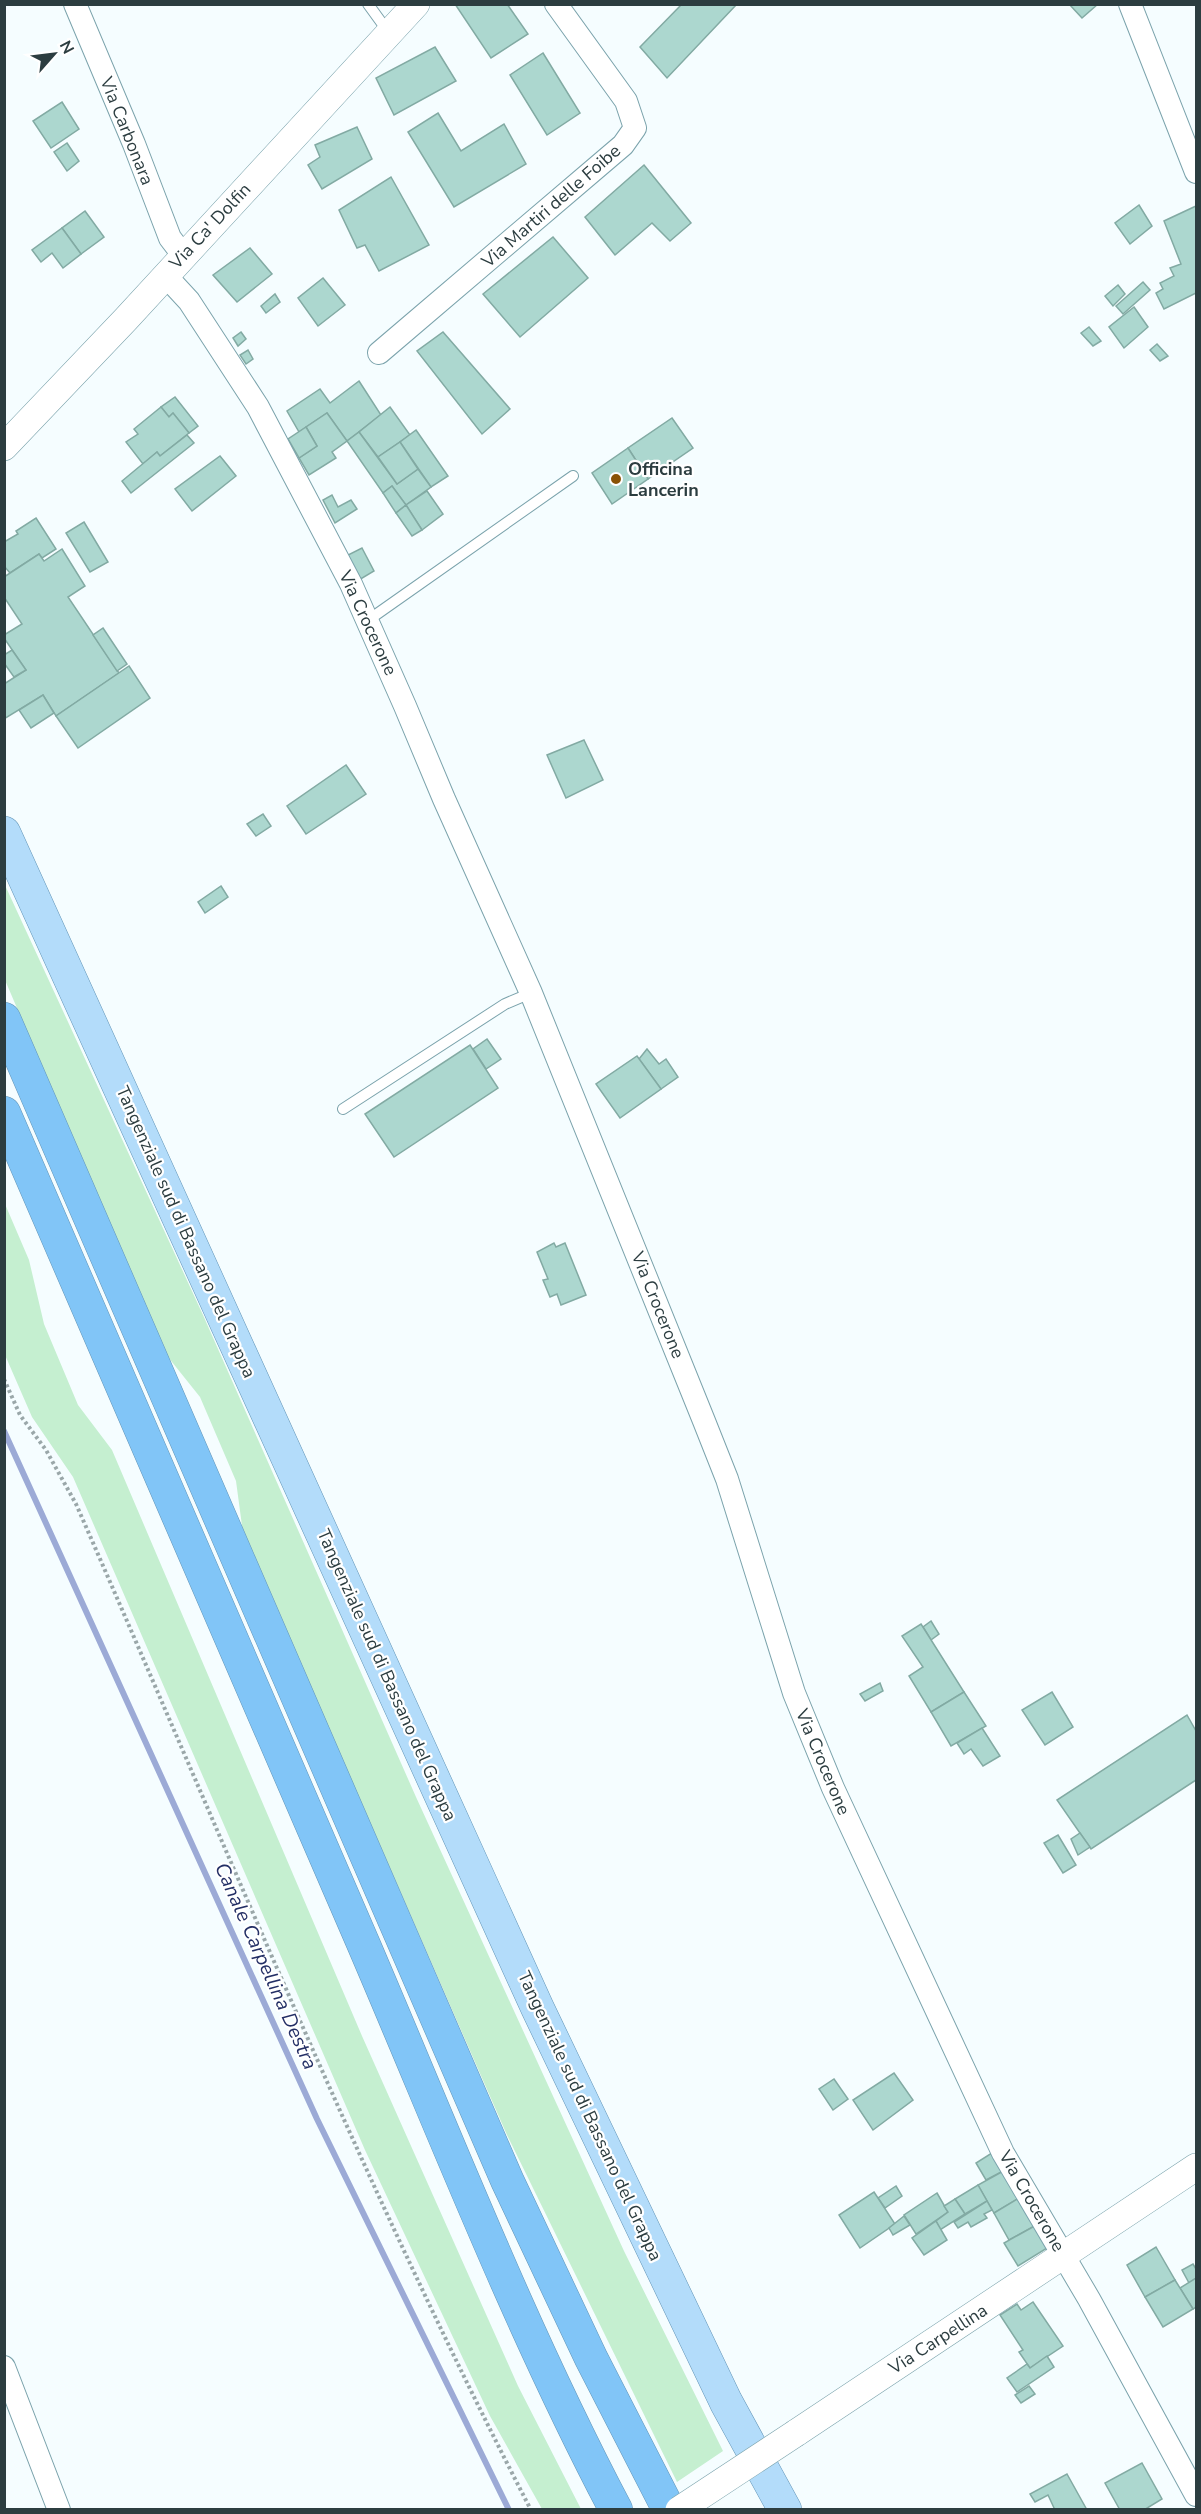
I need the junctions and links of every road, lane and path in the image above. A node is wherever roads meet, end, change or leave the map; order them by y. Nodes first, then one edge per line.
1 (75, 4) edge
2 (368, 4) edge
3 (416, 4) edge
4 (556, 4) edge
5 (1130, 4) edge
6 (389, 33) junction
7 (1197, 172) edge
8 (174, 265) junction
9 (379, 353) dead end
10 (4, 447) edge
11 (573, 476) dead end
12 (366, 621) junction
13 (4, 832) edge
14 (531, 993) junction
15 (4, 1019) edge
16 (344, 1109) dead end
17 (4, 1113) edge
18 (4, 1379) edge
19 (1197, 2167) edge
20 (1064, 2257) junction
21 (4, 2367) edge
22 (1197, 2495) edge
23 (59, 2510) edge
24 (531, 2510) edge
25 (616, 2510) edge
26 (669, 2510) edge
27 (679, 2510) edge
28 (785, 2510) edge

1 - 8 street, Via Carbonara
2 - 6 lane
3 - 6 street, Via Ca' Dolfin
4 - 9 street, Via Martiri delle Foibe
5 - 7 street
6 - 8 street, Via Ca' Dolfin
8 - 10 street, Via Ca' Dolfin
8 - 12 street, Via Crocerone
11 - 12 lane
12 - 14 street, Via Crocerone
13 - 28 main road, Tangenziale sud di Bassano del Grappa
14 - 16 lane
14 - 20 street, Via Crocerone
15 - 26 highway
17 - 25 highway
18 - 24 path
19 - 20 street, Via Carpellina
20 - 22 street, Via Crocerone
20 - 27 street, Via Carpellina, bridge
21 - 23 street

